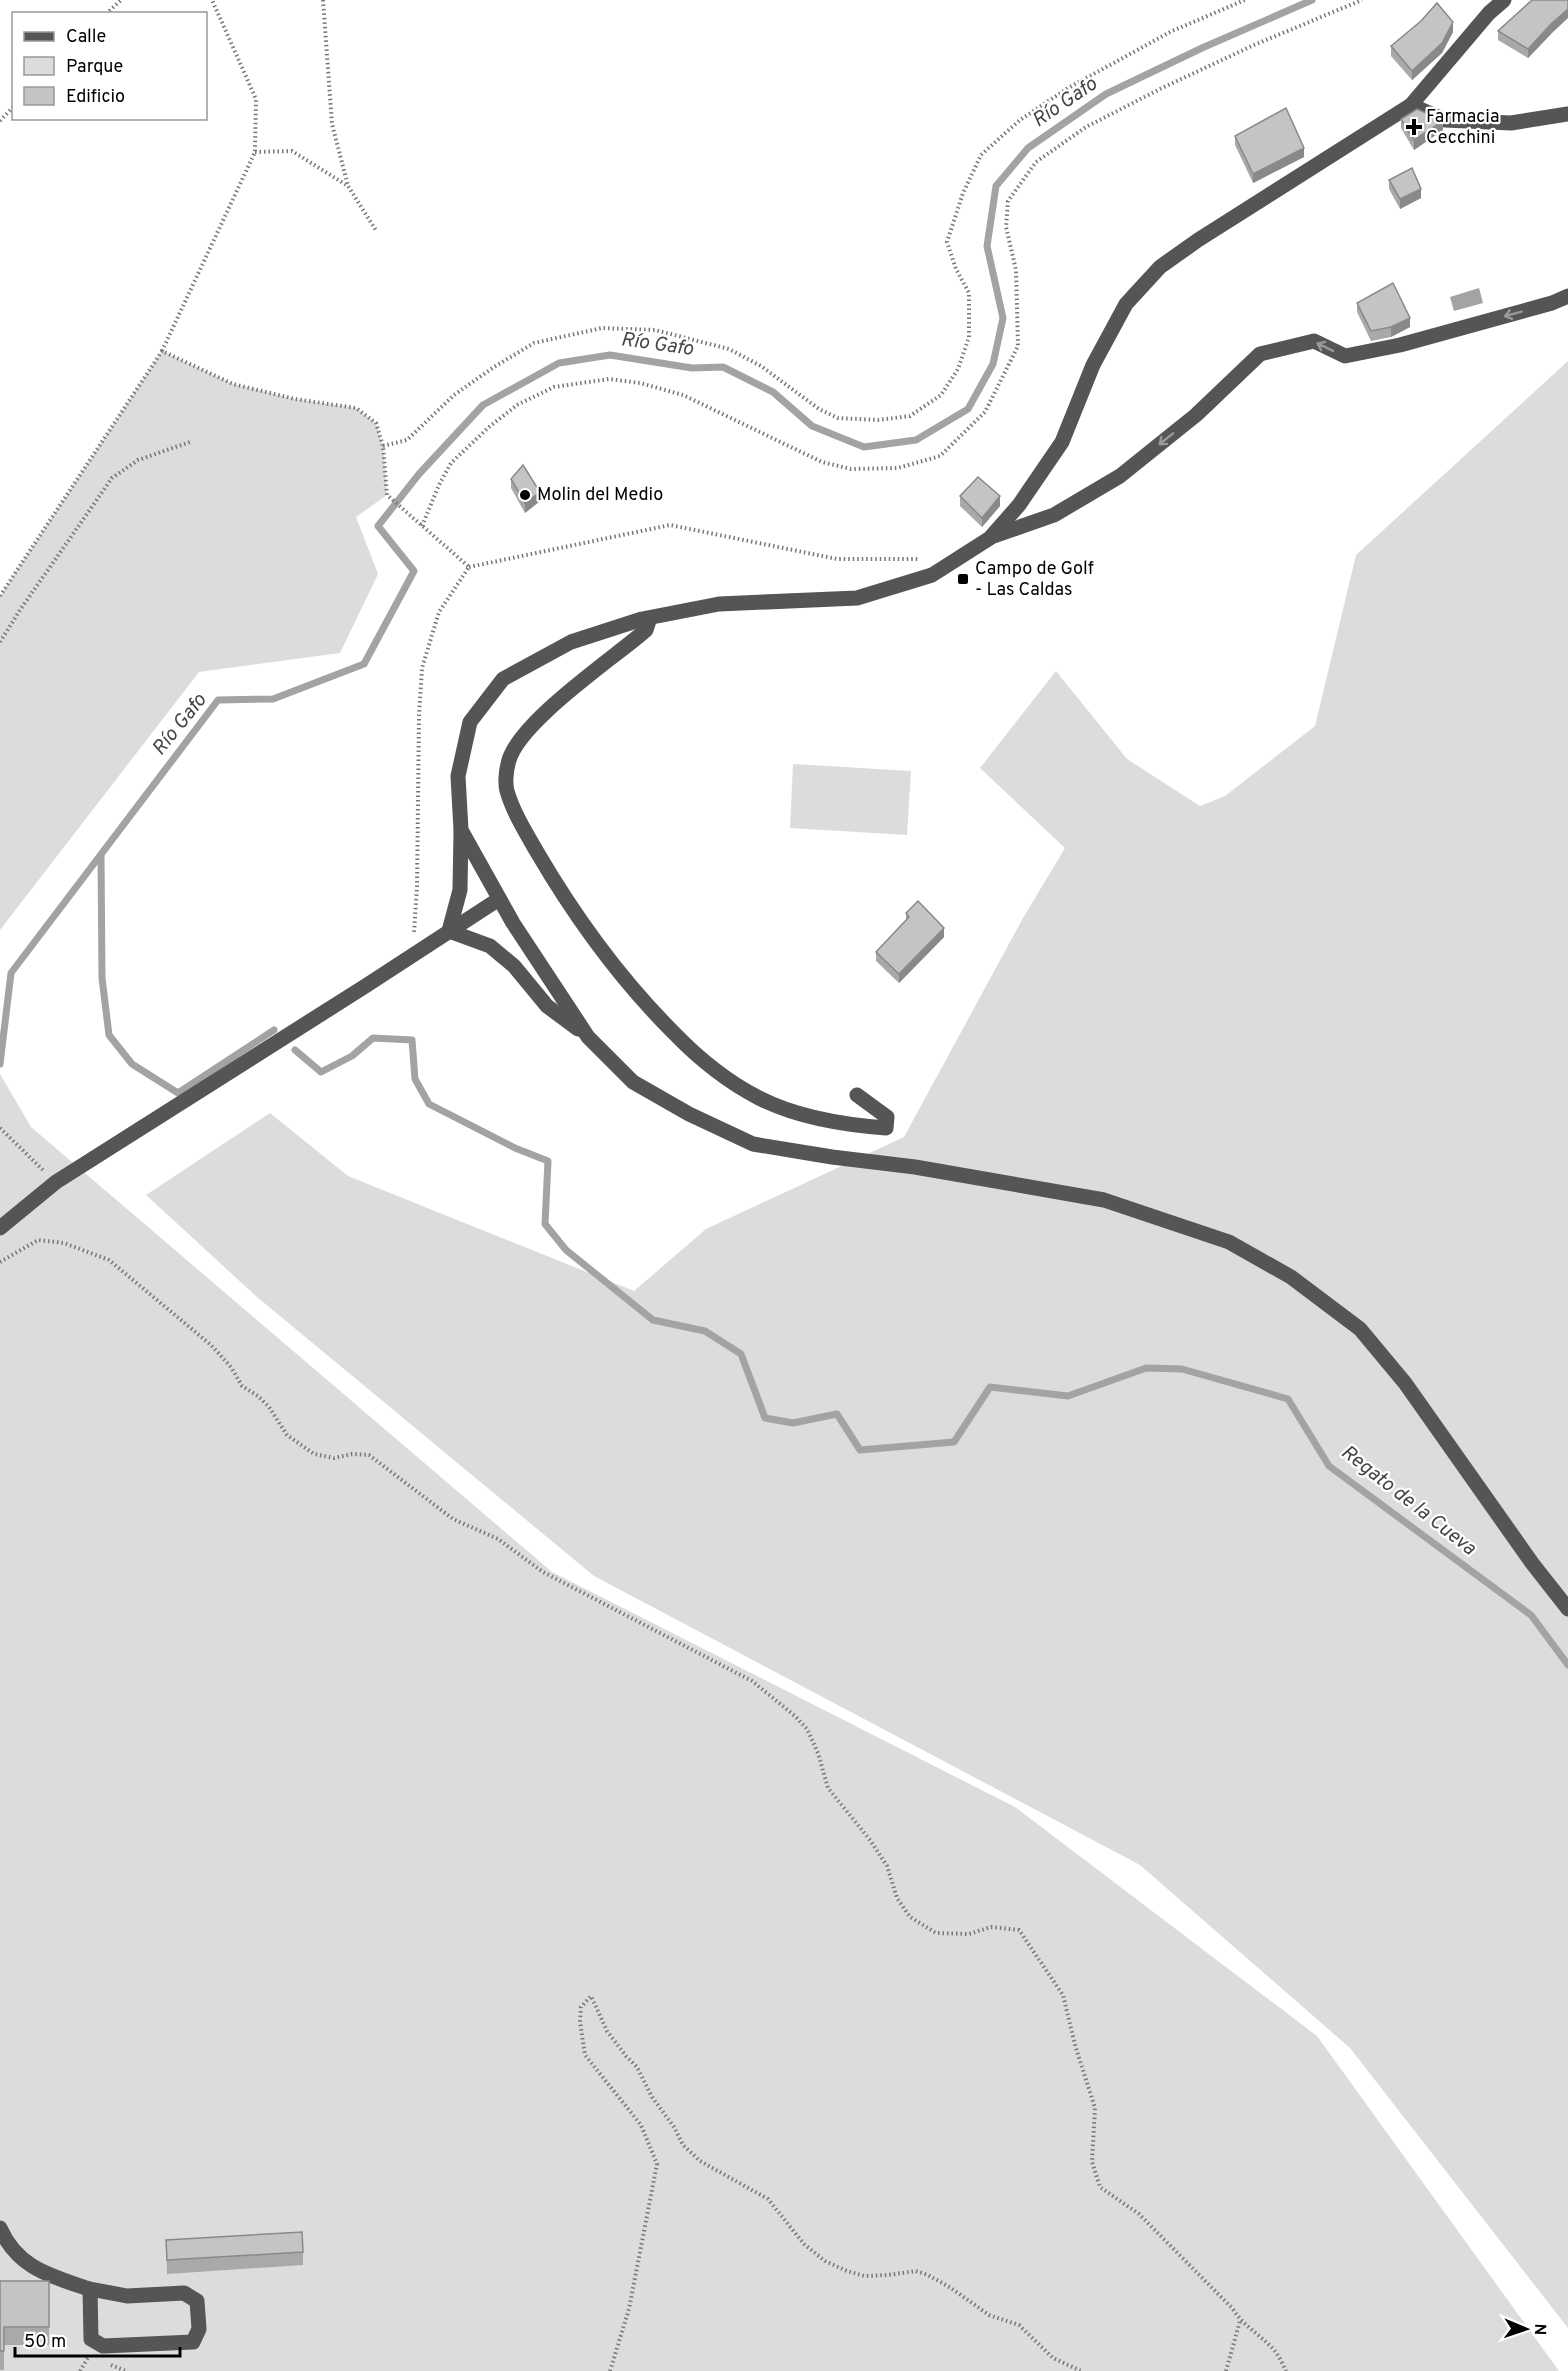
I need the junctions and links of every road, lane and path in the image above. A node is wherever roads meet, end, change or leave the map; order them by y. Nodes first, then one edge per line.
1 (122, 0) edge
2 (212, 0) edge
3 (323, 0) edge
4 (1245, 0) edge
5 (1362, 0) edge
6 (1504, 0) edge
7 (108, 12) edge
8 (1411, 105) junction
9 (12, 108) edge
10 (1568, 114) edge
11 (0, 121) edge
12 (255, 152) junction
13 (348, 186) junction
14 (377, 232) dead end
15 (1568, 296) edge
16 (162, 351) junction
17 (190, 442) dead end
18 (383, 446) junction
19 (422, 526) junction
20 (990, 538) junction
21 (926, 559) dead end
22 (469, 567) junction
23 (0, 596) edge
24 (650, 618) junction
25 (0, 642) edge
26 (461, 830) junction
27 (499, 899) junction
28 (449, 931) junction
29 (414, 935) dead end
30 (588, 1036) junction
31 (858, 1095) dead end
32 (0, 1128) edge
33 (56, 1182) junction
34 (0, 1227) edge
35 (0, 1262) edge
36 (1568, 1609) edge
37 (0, 2228) edge
38 (90, 2289) junction
39 (1240, 2321) junction
40 (610, 2371) edge
41 (1081, 2371) edge
42 (1226, 2371) edge
43 (1286, 2371) edge

1 - 7 path
2 - 12 path
3 - 13 path
4 - 18 path
5 - 19 path
6 - 8 street
8 - 10 street
8 - 20 street
9 - 11 path
12 - 13 path
12 - 16 path
13 - 14 path
15 -> 20 street
16 - 18 path
16 - 23 path
17 - 25 path
18 - 19 path
19 - 22 path
20 - 24 street
21 - 22 path
22 - 29 path
24 - 26 street
24 - 31 street
26 - 27 street
26 - 28 street
27 - 28 street
27 - 30 street
28 - 30 street
28 - 33 street
30 - 36 street
32 - 33 path
33 - 34 street
35 - 39 path
37 - 38 street
38 - 38 street
39 - 42 path
39 - 43 path
40 - 41 path

